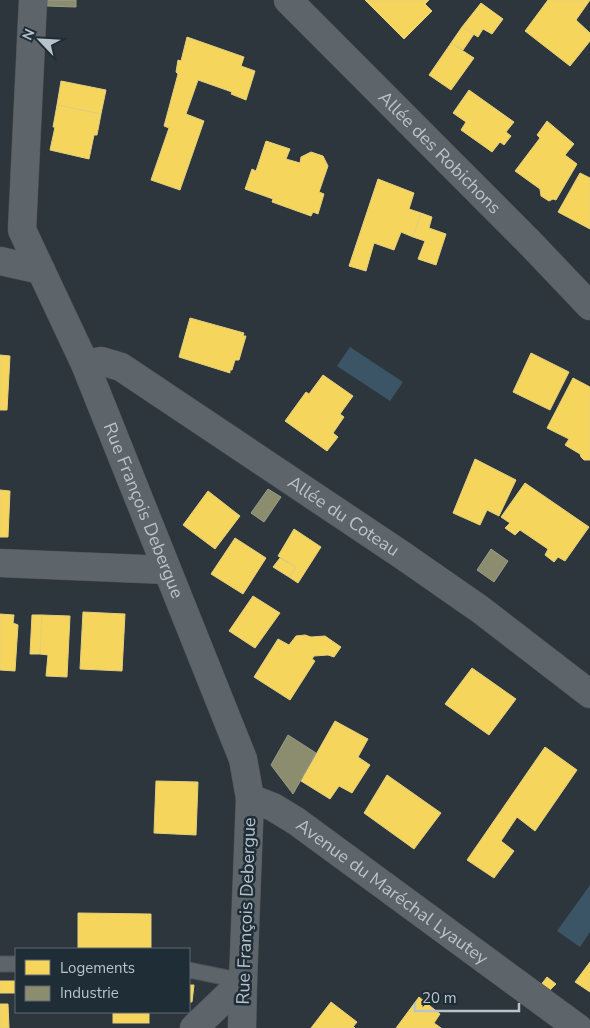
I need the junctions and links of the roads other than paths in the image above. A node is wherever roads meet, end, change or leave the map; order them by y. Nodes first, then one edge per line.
1 (33, 0) edge
2 (288, 0) edge
3 (0, 261) edge
4 (42, 270) junction
5 (590, 306) edge
6 (85, 364) junction
7 (0, 563) edge
8 (167, 570) junction
9 (590, 694) edge
10 (250, 798) junction
11 (0, 964) edge
12 (15, 964) edge
13 (190, 970) edge
14 (243, 981) junction
15 (194, 1028) edge
16 (242, 1028) edge
17 (578, 1028) edge

1 - 4 street, Rue François Debergue
2 - 5 street, Allée des Robichons
3 - 4 street
4 - 6 street, Rue François Debergue
6 - 8 street, Rue François Debergue
6 - 9 street, Allée du Coteau
7 - 8 street
8 - 10 street, Rue François Debergue
10 - 14 street, Rue François Debergue
10 - 17 street, Avenue du Maréchal Lyautey
11 - 12 lane
13 - 14 lane
14 - 15 street
14 - 16 street, Rue François Debergue

